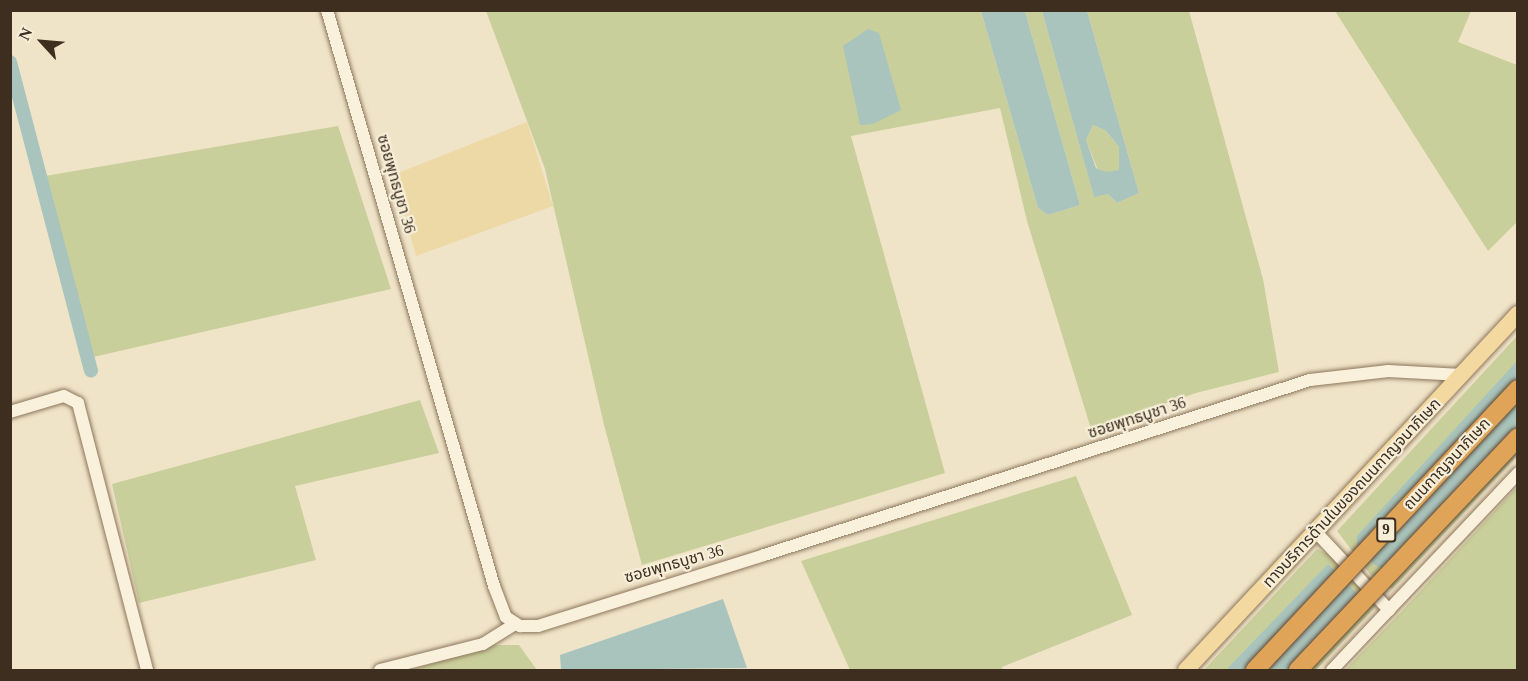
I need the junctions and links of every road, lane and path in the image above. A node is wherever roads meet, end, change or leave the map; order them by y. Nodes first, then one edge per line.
1 (327, 10) edge
2 (1518, 314) edge
3 (1462, 375) junction
4 (1518, 389) edge
5 (10, 412) edge
6 (1518, 437) edge
7 (1518, 473) edge
8 (1316, 532) junction
9 (1389, 610) junction
10 (515, 624) junction
11 (147, 670) edge
12 (380, 670) edge
13 (1186, 670) edge
14 (1255, 670) edge
15 (1298, 670) edge
16 (1332, 670) edge

1 - 10 street, ซอยพุทธบูชา 36
2 - 3 main road, ทางบริการด้านในของถนนกาญจนาภิเษก
3 - 8 main road, ทางบริการด้านในของถนนกาญจนาภิเษก
3 - 10 street, ซอยพุทธบูชา 36
4 - 14 highway, ถนนกาญจนาภิเษก / 9, bridge
5 - 11 street
6 - 15 highway, ถนนกาญจนาภิเษก / 9, bridge
7 - 9 street
8 - 9 street
8 - 13 main road, ทางบริการด้านในของถนนกาญจนาภิเษก
9 - 16 street
10 - 12 street

